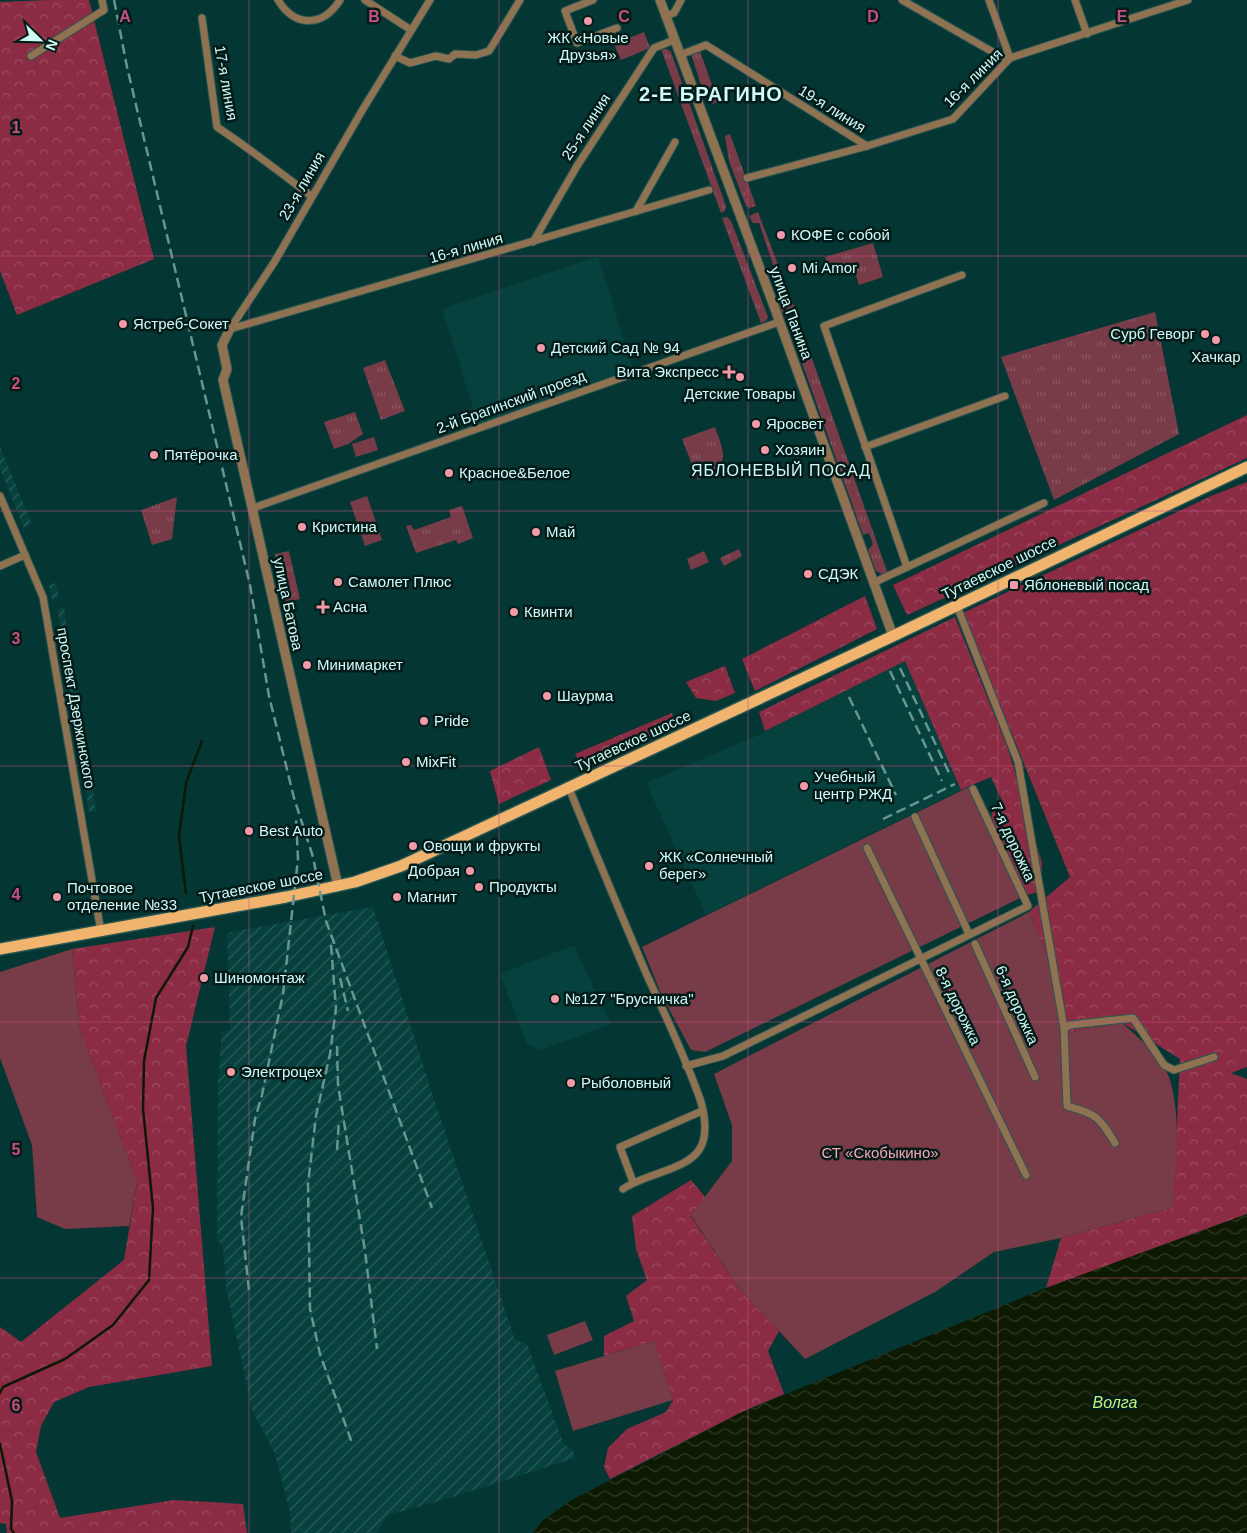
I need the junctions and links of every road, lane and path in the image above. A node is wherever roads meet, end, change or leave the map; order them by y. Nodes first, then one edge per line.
1 (102, 0) edge
2 (278, 0) edge
3 (340, 0) edge
4 (365, 0) edge
5 (430, 0) edge
6 (520, 0) edge
7 (593, 0) edge
8 (660, 0) edge
9 (681, 0) edge
10 (902, 0) edge
11 (990, 0) edge
12 (1075, 0) edge
13 (1188, 0) edge
14 (665, 16) junction
15 (202, 18) dead end
16 (617, 28) dead end
17 (411, 30) junction
18 (1087, 34) junction
19 (674, 40) junction
20 (680, 55) junction
21 (31, 56) dead end
22 (395, 56) junction
23 (1010, 58) junction
24 (675, 142) dead end
25 (867, 146) junction
26 (747, 178) dead end
27 (709, 190) dead end
28 (311, 196) junction
29 (636, 211) junction
30 (533, 242) junction
31 (962, 275) dead end
32 (779, 322) junction
33 (230, 329) junction
34 (1005, 396) dead end
35 (865, 447) junction
36 (1247, 467) edge
37 (0, 496) edge
38 (1044, 503) dead end
39 (252, 508) junction
40 (25, 555) junction
41 (0, 566) edge
42 (907, 568) junction
43 (873, 583) junction
44 (956, 606) junction
45 (893, 636) junction
46 (568, 788) junction
47 (973, 789) dead end
48 (915, 817) dead end
49 (868, 848) dead end
50 (338, 886) junction
51 (101, 932) junction
52 (969, 934) junction
53 (975, 944) dead end
54 (0, 949) edge
55 (920, 958) junction
56 (1064, 1028) junction
57 (1214, 1057) dead end
58 (686, 1066) junction
59 (1035, 1077) dead end
60 (702, 1111) junction
61 (1115, 1143) dead end
62 (1026, 1175) dead end
63 (633, 1182) junction
64 (623, 1189) dead end

1 - 21 street
2 - 3 street
4 - 17 street
5 - 17 street, 23-я линия
6 - 22 street
7 - 16 street
8 - 14 street, улица Панина
9 - 14 street
10 - 23 street
11 - 23 street
12 - 18 street
13 - 18 street, 16-я линия
14 - 19 street, улица Панина
15 - 28 street, 17-я линия
17 - 22 street, 23-я линия
18 - 23 street, 16-я линия
19 - 20 street, улица Панина
19 - 30 street, 25-я линия
20 - 25 street, 19-я линия
20 - 32 street, улица Панина
22 - 28 street, 23-я линия
23 - 25 street, 16-я линия
24 - 29 street
25 - 26 street, 16-я линия
27 - 29 street, 16-я линия
28 - 33 street, 23-я линия
29 - 30 street, 16-я линия
30 - 33 street, 16-я линия
31 - 35 street
32 - 39 street, 2-й Брагинский проезд
32 - 43 street, улица Панина
33 - 39 street, улица Батова
34 - 35 street
35 - 42 street
36 - 44 main road, Тутаевское шоссе
37 - 40 street, проспект Дзержинского
38 - 42 street
39 - 50 street, улица Батова
40 - 41 street
40 - 51 street, проспект Дзержинского
42 - 43 street
43 - 45 street, улица Панина
44 - 45 main road, Тутаевское шоссе
44 - 56 street
45 - 46 main road, Тутаевское шоссе
46 - 50 main road, Тутаевское шоссе
46 - 58 street
47 - 52 street, 7-я дорожка
48 - 52 street
49 - 55 street, 8-я дорожка
50 - 51 main road, Тутаевское шоссе
51 - 54 main road, Тутаевское шоссе
52 - 55 street
53 - 59 street, 6-я дорожка
55 - 58 street
55 - 62 street, 8-я дорожка
56 - 57 street
56 - 61 street
58 - 60 street
60 - 63 street
60 - 63 street
63 - 64 street

